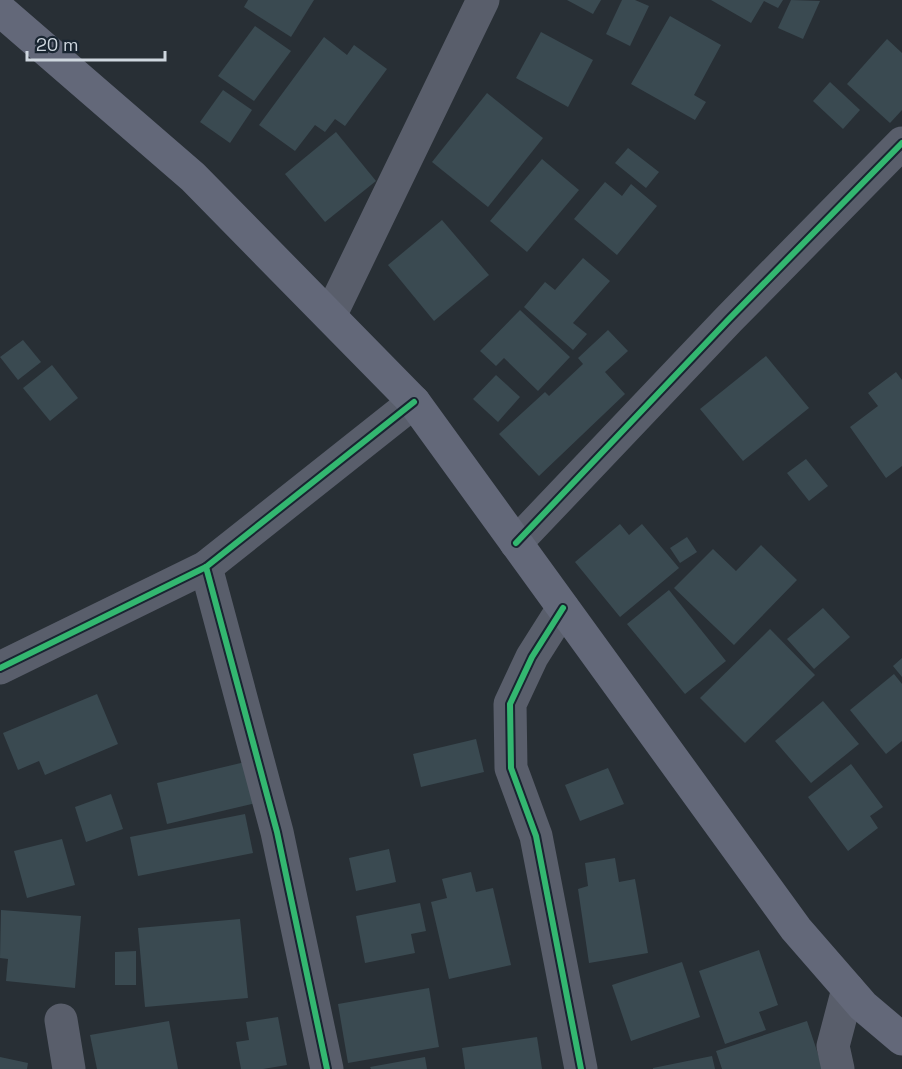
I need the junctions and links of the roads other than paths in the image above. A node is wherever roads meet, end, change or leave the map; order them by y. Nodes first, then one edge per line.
1 (483, 0) edge
2 (0, 10) edge
3 (902, 143) edge
4 (330, 316) junction
5 (414, 402) junction
6 (516, 543) junction
7 (206, 567) junction
8 (563, 608) junction
9 (0, 668) edge
10 (848, 989) junction
11 (62, 1020) dead end
12 (898, 1029) edge
13 (69, 1069) edge
14 (327, 1069) edge
15 (581, 1069) edge
16 (838, 1069) edge

1 - 4 street
2 - 4 main road
3 - 6 street
4 - 5 main road
5 - 6 main road
5 - 7 street
6 - 8 main road
7 - 9 street
7 - 14 street
8 - 10 main road
8 - 15 street
10 - 12 main road
10 - 16 street
11 - 13 street

